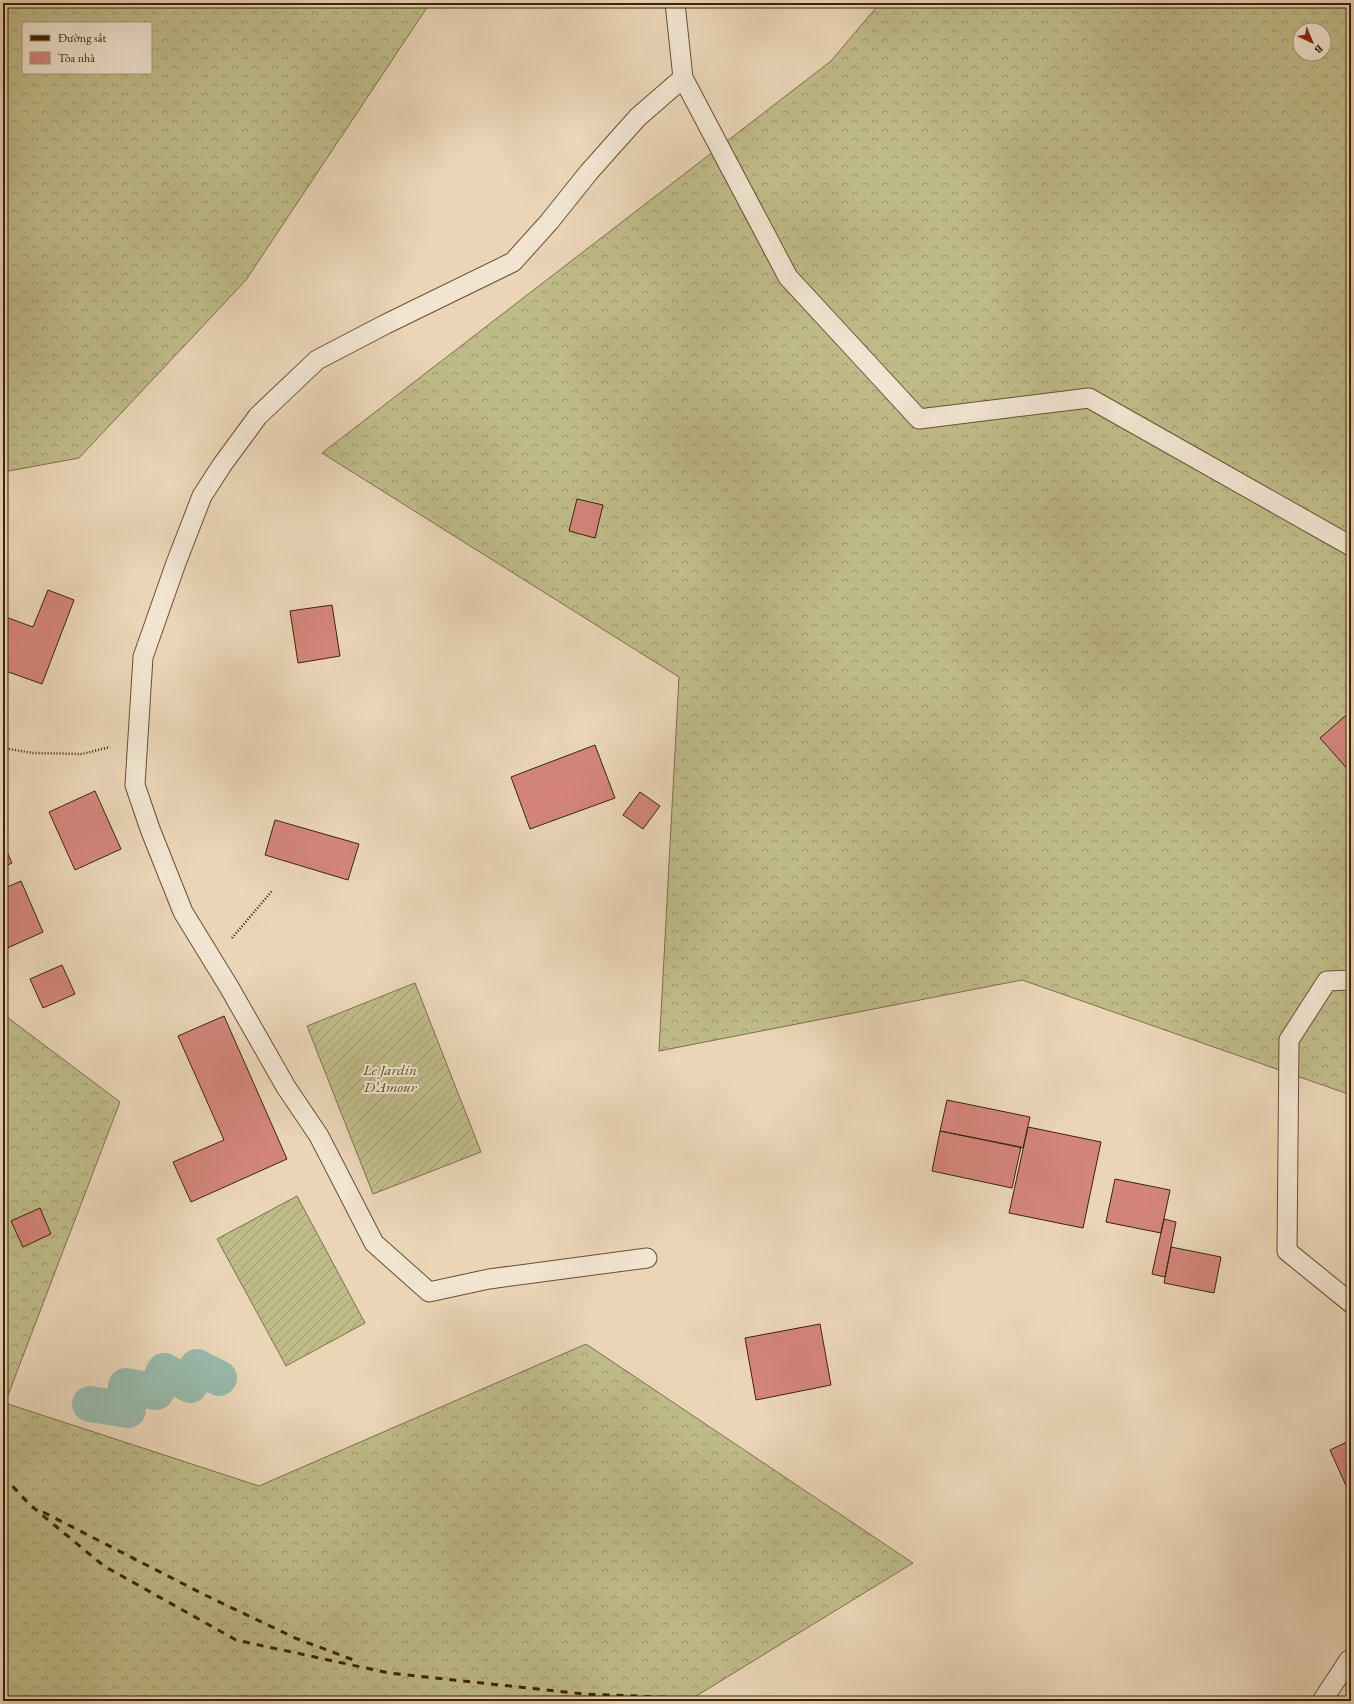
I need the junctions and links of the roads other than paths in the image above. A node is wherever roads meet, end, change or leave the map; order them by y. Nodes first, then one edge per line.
1 (676, 3) edge
2 (683, 78) junction
3 (1351, 546) edge
4 (1351, 980) edge
5 (647, 1258) dead end
6 (1351, 1302) edge
7 (1351, 1660) edge
8 (1322, 1701) edge

1 - 2 lane
2 - 3 lane
2 - 5 lane
4 - 6 lane
7 - 8 lane

